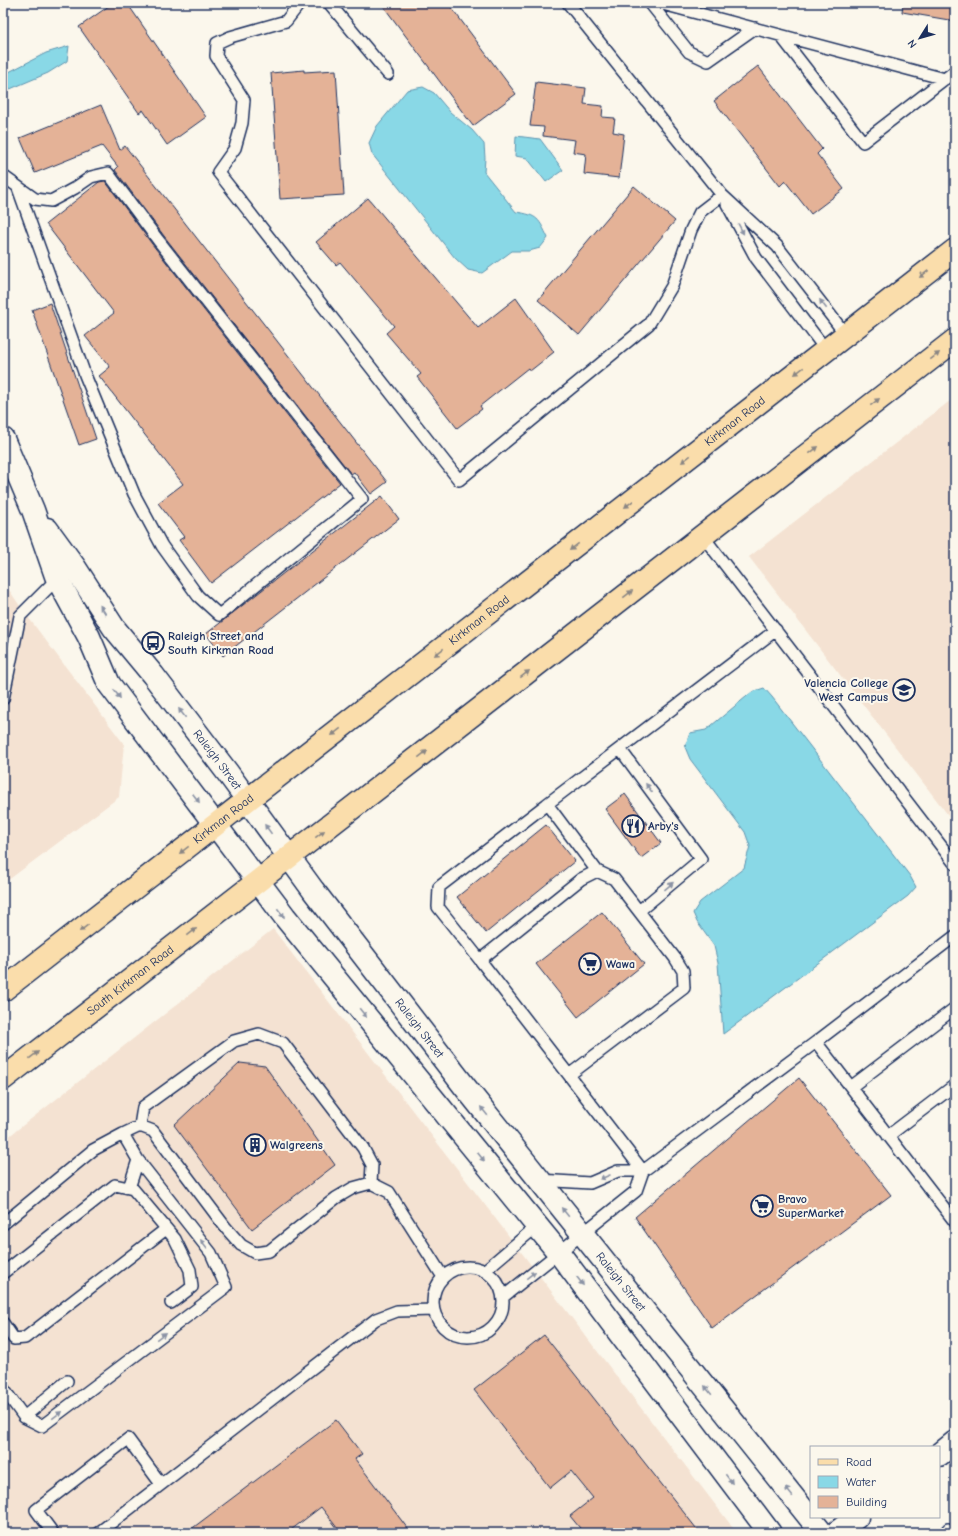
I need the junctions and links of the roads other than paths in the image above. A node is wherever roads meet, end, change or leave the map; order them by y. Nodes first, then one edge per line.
1 (300, 3) edge
2 (329, 3) edge
3 (568, 3) edge
4 (650, 3) edge
5 (659, 3) edge
6 (755, 28) junction
7 (780, 35) junction
8 (955, 71) edge
9 (388, 74) dead end
10 (945, 79) junction
11 (3, 176) edge
12 (18, 188) junction
13 (722, 195) junction
14 (955, 250) edge
15 (846, 335) junction
16 (955, 340) edge
17 (826, 350) junction
18 (3, 440) edge
19 (33, 510) junction
20 (703, 536) junction
21 (58, 578) junction
22 (776, 630) junction
23 (3, 698) edge
24 (620, 749) junction
25 (248, 800) junction
26 (548, 804) junction
27 (216, 825) junction
28 (289, 857) junction
29 (955, 864) edge
30 (597, 871) junction
31 (258, 881) junction
32 (639, 911) junction
33 (955, 936) edge
34 (480, 960) junction
35 (3, 990) edge
36 (955, 1008) edge
37 (816, 1042) junction
38 (570, 1075) junction
39 (3, 1079) edge
40 (955, 1085) edge
41 (851, 1087) junction
42 (140, 1126) junction
43 (123, 1134) junction
44 (888, 1136) junction
45 (138, 1160) junction
46 (642, 1171) junction
47 (539, 1180) junction
48 (371, 1183) junction
49 (129, 1188) junction
50 (955, 1222) edge
51 (3, 1224) edge
52 (537, 1226) junction
53 (166, 1229) junction
54 (582, 1234) junction
55 (559, 1253) junction
56 (484, 1271) junction
57 (3, 1273) edge
58 (443, 1277) junction
59 (503, 1297) junction
60 (171, 1303) dead end
61 (434, 1310) junction
62 (3, 1323) edge
63 (67, 1381) dead end
64 (3, 1388) edge
65 (24, 1416) junction
66 (955, 1442) edge
67 (940, 1453) edge
68 (161, 1484) junction
69 (856, 1518) edge
70 (54, 1533) edge
71 (98, 1533) edge
72 (770, 1533) edge
73 (822, 1533) edge
74 (836, 1533) edge

1 - 13 lane
2 - 9 lane
3 - 13 lane
4 - 6 lane
5 - 6 lane
6 - 7 lane
7 - 10 lane
7 - 10 lane
8 - 10 lane
11 - 12 lane
12 - 12 lane
15 -> 13 lane
13 -> 17 lane
14 -> 15 main road, Kirkman Road
15 - 17 main road, Kirkman Road
20 -> 16 main road
17 -> 25 main road, Kirkman Road
18 - 19 street, Raleigh Street
19 - 21 street, Raleigh Street
25 -> 19 street, Raleigh Street
20 - 22 lane
28 -> 20 main road
21 - 23 lane
21 -> 27 street, Raleigh Street
22 - 24 lane
22 - 29 lane
24 - 26 lane
32 -> 24 lane
25 - 27 main road, Kirkman Road
28 -> 25 street, Raleigh Street
26 - 30 lane
26 - 34 lane
27 - 31 street, Raleigh Street
27 -> 35 main road, Kirkman Road
28 - 31 main road
47 -> 28 street, Raleigh Street
30 - 32 lane
30 - 34 lane
39 -> 31 main road, South Kirkman Road
31 -> 52 street, Raleigh Street
32 - 38 lane
33 - 37 lane
34 - 38 lane
36 - 41 lane
37 - 41 lane
37 - 46 lane
38 - 46 lane
40 - 44 lane
41 - 44 lane
42 - 43 lane
42 - 48 lane
42 - 48 lane
43 - 45 lane
43 - 51 lane
44 - 50 lane
45 - 49 lane
65 -> 45 lane
46 -> 47 lane
46 - 54 lane
54 -> 47 street, Raleigh Street
48 - 58 lane
49 - 53 lane
49 - 57 lane
52 - 55 street, Raleigh Street
52 - 56 lane
53 - 60 lane
53 - 62 lane
54 - 55 lane
73 -> 54 street, Raleigh Street
59 -> 55 lane
55 -> 72 street, Raleigh Street
56 - 58 lane
56 - 59 lane
58 - 61 lane
59 - 61 lane
61 - 68 lane
63 - 65 lane
64 - 65 lane
66 - 67 street
68 - 70 lane
68 - 71 lane
69 - 74 street

